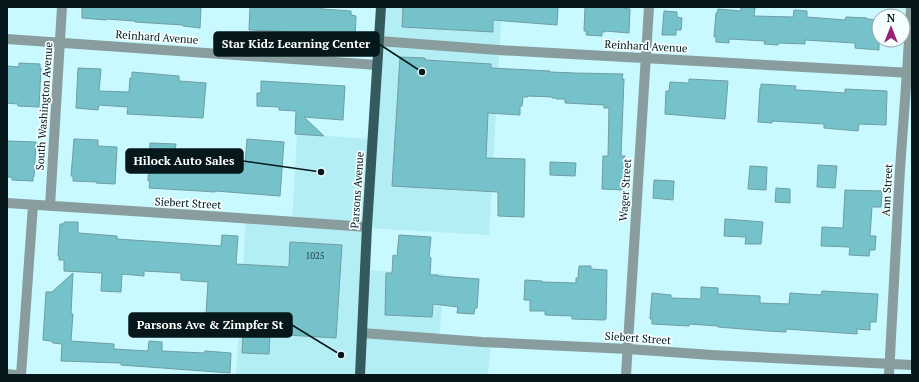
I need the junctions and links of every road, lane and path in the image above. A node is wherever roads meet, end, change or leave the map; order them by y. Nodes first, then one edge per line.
1 (62, 7) edge
2 (381, 7) edge
3 (649, 7) edge
4 (911, 7) edge
5 (7, 39) edge
6 (378, 41) junction
7 (60, 43) junction
8 (646, 58) junction
9 (377, 65) junction
10 (910, 73) edge
11 (7, 204) edge
12 (33, 205) junction
13 (50, 206) junction
14 (367, 227) junction
15 (362, 333) junction
16 (628, 349) junction
17 (889, 364) junction
18 (912, 365) edge
19 (7, 374) edge
20 (16, 375) edge
21 (21, 375) edge
22 (360, 375) edge
23 (626, 375) edge
24 (889, 375) edge

1 - 7 street, South Washington Avenue
2 - 6 main road, Parsons Avenue
3 - 8 street, Wager Street
4 - 10 street, Ann Street
5 - 7 street, Reinhard Avenue
6 - 8 street, Reinhard Avenue
6 - 9 main road, Parsons Avenue
7 - 9 street, Reinhard Avenue
7 - 13 street, South Washington Avenue
8 - 10 street, Reinhard Avenue
8 - 16 street, Wager Street
9 - 14 main road, Parsons Avenue
10 - 17 street, Ann Street
11 - 12 street, Siebert Street
12 - 13 street, Siebert Street
12 - 21 street
13 - 14 street, Siebert Street
14 - 15 main road, Parsons Avenue
15 - 16 street, Siebert Street
15 - 22 main road, Parsons Avenue
16 - 17 street, Siebert Street
16 - 23 street, Wager Street
17 - 18 street, Siebert Street
17 - 24 street, Ann Street
19 - 20 street

